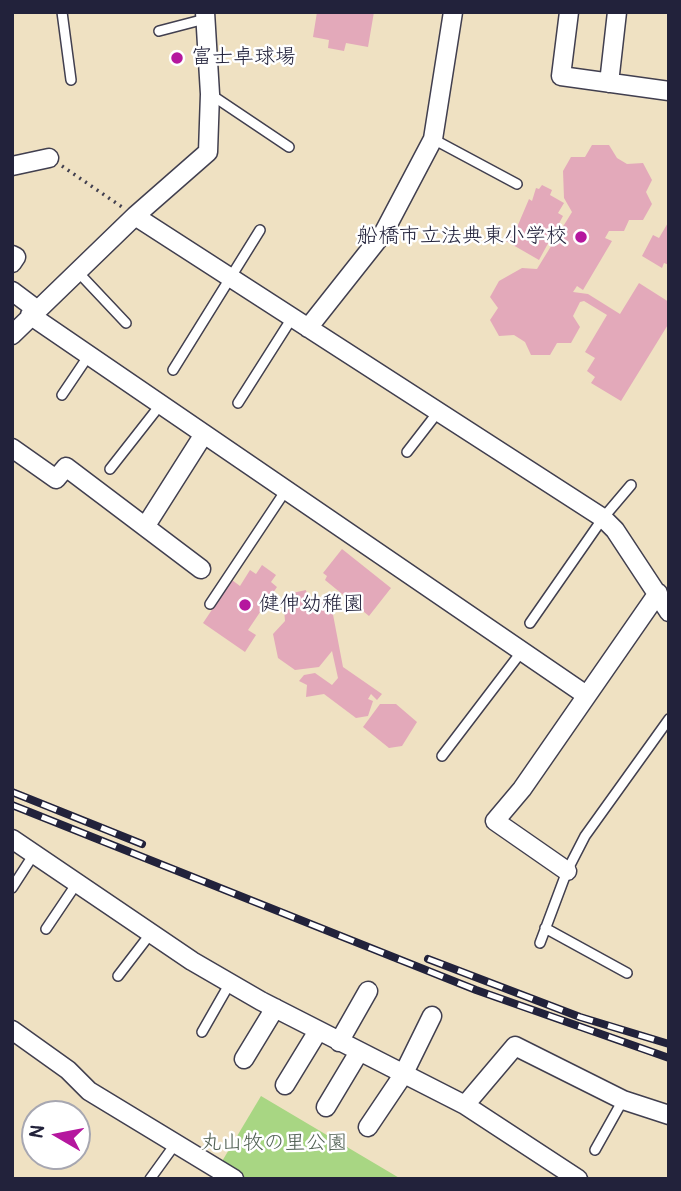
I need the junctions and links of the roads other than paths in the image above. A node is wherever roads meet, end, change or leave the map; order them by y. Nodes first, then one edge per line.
1 (62, 12) edge
2 (453, 12) edge
3 (569, 12) edge
4 (617, 12) edge
5 (205, 16) edge
6 (159, 31) dead end
7 (71, 80) dead end
8 (609, 83) junction
9 (669, 91) edge
10 (210, 94) junction
11 (433, 139) junction
12 (289, 147) dead end
13 (49, 158) road end
14 (12, 166) edge
15 (517, 184) dead end
16 (135, 216) junction
17 (260, 230) dead end
18 (12, 255) edge
19 (12, 263) edge
20 (77, 271) junction
21 (229, 276) junction
22 (12, 291) edge
23 (33, 312) junction
24 (292, 318) junction
25 (126, 323) dead end
26 (308, 328) junction
27 (12, 335) edge
28 (89, 355) junction
29 (173, 370) dead end
30 (62, 395) dead end
31 (238, 403) dead end
32 (161, 404) junction
33 (438, 412) junction
34 (204, 434) junction
35 (12, 448) edge
36 (407, 452) dead end
37 (110, 470) dead end
38 (631, 485) dead end
39 (286, 490) junction
40 (603, 518) junction
41 (145, 527) junction
42 (201, 569) dead end
43 (658, 593) junction
44 (211, 604) dead end
45 (669, 612) edge
46 (530, 623) dead end
47 (522, 651) junction
48 (586, 695) junction
49 (669, 719) edge
50 (442, 756) dead end
51 (12, 839) edge
52 (34, 854) junction
53 (568, 871) junction
54 (77, 883) junction
55 (12, 888) edge
56 (545, 928) junction
57 (46, 929) dead end
58 (151, 933) junction
59 (540, 943) dead end
60 (627, 973) dead end
61 (118, 976) dead end
62 (230, 983) junction
63 (368, 992) dead end
64 (275, 1008) junction
65 (432, 1016) dead end
66 (12, 1030) edge
67 (318, 1031) junction
68 (202, 1032) dead end
69 (339, 1042) junction
70 (359, 1052) junction
71 (244, 1059) dead end
72 (403, 1075) junction
73 (285, 1085) dead end
74 (623, 1100) junction
75 (465, 1105) junction
76 (326, 1107) dead end
77 (669, 1115) edge
78 (368, 1127) dead end
79 (176, 1143) junction
80 (594, 1150) dead end
81 (150, 1179) edge
82 (234, 1179) edge
83 (578, 1179) edge

1 - 7 lane
2 - 11 street
3 - 8 street
4 - 8 street
5 - 6 lane
5 - 10 street
8 - 9 street
10 - 12 lane
10 - 16 street
11 - 15 lane
11 - 26 street
13 - 14 street
16 - 20 street
16 - 21 street
17 - 21 lane
18 - 19 street
20 - 23 street
20 - 25 lane
21 - 24 street
21 - 29 lane
22 - 23 street
23 - 27 street
23 - 28 street
24 - 26 street
24 - 31 lane
26 - 33 street
28 - 30 lane
28 - 32 street
32 - 34 street
32 - 37 lane
33 - 36 lane
33 - 40 street
34 - 39 street
34 - 41 street
35 - 41 street
38 - 40 lane
39 - 44 lane
39 - 47 street
40 - 43 street
40 - 46 lane
41 - 42 street
43 - 45 street
43 - 48 street
47 - 48 street
47 - 50 lane
48 - 53 street
49 - 53 lane
51 - 52 street
52 - 54 street
52 - 55 lane
53 - 56 lane
54 - 57 lane
54 - 58 street
56 - 59 lane
56 - 60 lane
58 - 61 lane
58 - 62 street
62 - 64 street
62 - 68 lane
63 - 69 street
64 - 67 street
64 - 71 street
65 - 72 street
66 - 79 street
67 - 69 street
67 - 73 street
69 - 70 street
70 - 72 street
70 - 76 street
72 - 75 street
72 - 78 street
74 - 75 street
74 - 77 street
74 - 80 lane
75 - 83 street
79 - 81 lane
79 - 82 street

